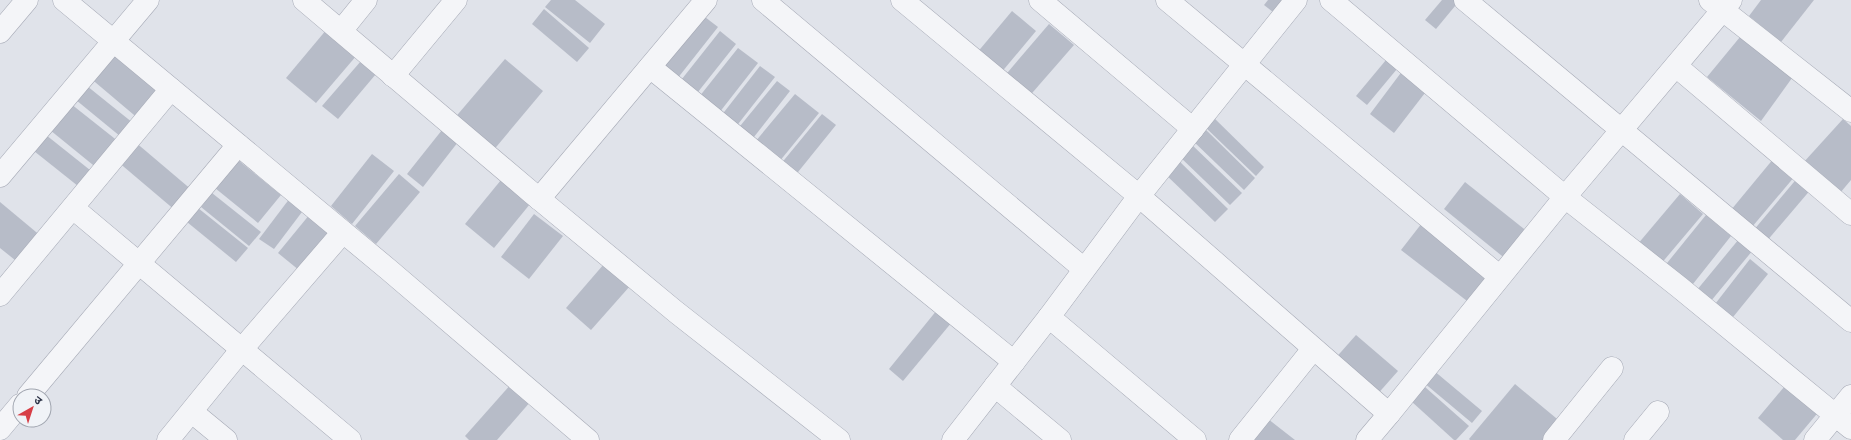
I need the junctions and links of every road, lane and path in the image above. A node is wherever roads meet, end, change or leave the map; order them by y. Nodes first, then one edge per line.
1 (27, 0) edge
2 (64, 0) edge
3 (148, 0) edge
4 (304, 0) edge
5 (366, 0) edge
6 (456, 0) edge
7 (706, 0) edge
8 (763, 0) edge
9 (902, 0) edge
10 (1040, 0) edge
11 (1167, 0) edge
12 (1296, 0) edge
13 (1331, 0) edge
14 (1465, 0) edge
15 (1721, 3) edge
16 (0, 32) edge
17 (340, 32) junction
18 (113, 41) junction
19 (1245, 64) junction
20 (1676, 66) junction
21 (650, 67) junction
22 (393, 76) junction
23 (171, 89) junction
24 (1851, 111) edge
25 (1193, 129) junction
26 (1622, 129) junction
27 (238, 145) junction
28 (0, 176) edge
29 (1139, 196) junction
30 (1565, 197) junction
31 (539, 199) junction
32 (73, 208) junction
33 (1851, 214) edge
34 (343, 232) junction
35 (138, 264) junction
36 (1084, 269) junction
37 (1499, 276) junction
38 (0, 295) edge
39 (1049, 317) junction
40 (1851, 321) edge
41 (1313, 348) junction
42 (242, 349) junction
43 (1014, 362) junction
44 (1612, 368) dead end
45 (996, 386) junction
46 (35, 388) edge
47 (1851, 396) edge
48 (192, 412) junction
49 (1658, 412) dead end
50 (1389, 414) junction
51 (12, 415) edge
52 (1843, 422) edge
53 (0, 429) edge
54 (168, 440) edge
55 (226, 440) edge
56 (350, 440) edge
57 (588, 440) edge
58 (839, 440) edge
59 (953, 440) edge
60 (1060, 440) edge
61 (1195, 440) edge
62 (1240, 440) edge
63 (1367, 440) edge
64 (1554, 440) edge
65 (1636, 440) edge
66 (1815, 440) edge

1 - 16 street
2 - 18 street
3 - 18 street
4 - 17 street
5 - 17 street
6 - 22 street
7 - 21 street
8 - 36 street
9 - 29 street
10 - 25 street
11 - 19 street
12 - 19 street
13 - 30 street
14 - 26 street
15 - 20 street
15 - 24 street
17 - 22 street
18 - 23 street
18 - 28 street
19 - 25 street
19 - 37 street
20 - 26 street
20 - 33 street
21 - 31 street
21 - 43 street
22 - 31 street
23 - 27 street
23 - 32 street
25 - 29 street
26 - 30 street
26 - 40 street
27 - 34 street
27 - 35 street
29 - 36 street
29 - 41 street
30 - 37 street
30 - 52 street
31 - 58 street
32 - 35 street
32 - 38 street
34 - 42 street
34 - 57 street
35 - 42 street
35 - 46 street
36 - 39 street
37 - 50 street
39 - 43 street
39 - 61 street
41 - 50 street
41 - 62 street
42 - 48 street
42 - 56 street
43 - 45 street
44 - 64 street
45 - 59 street
45 - 60 street
47 - 52 street
48 - 54 street
48 - 55 street
49 - 65 street
50 - 63 street
51 - 53 street
52 - 66 street

